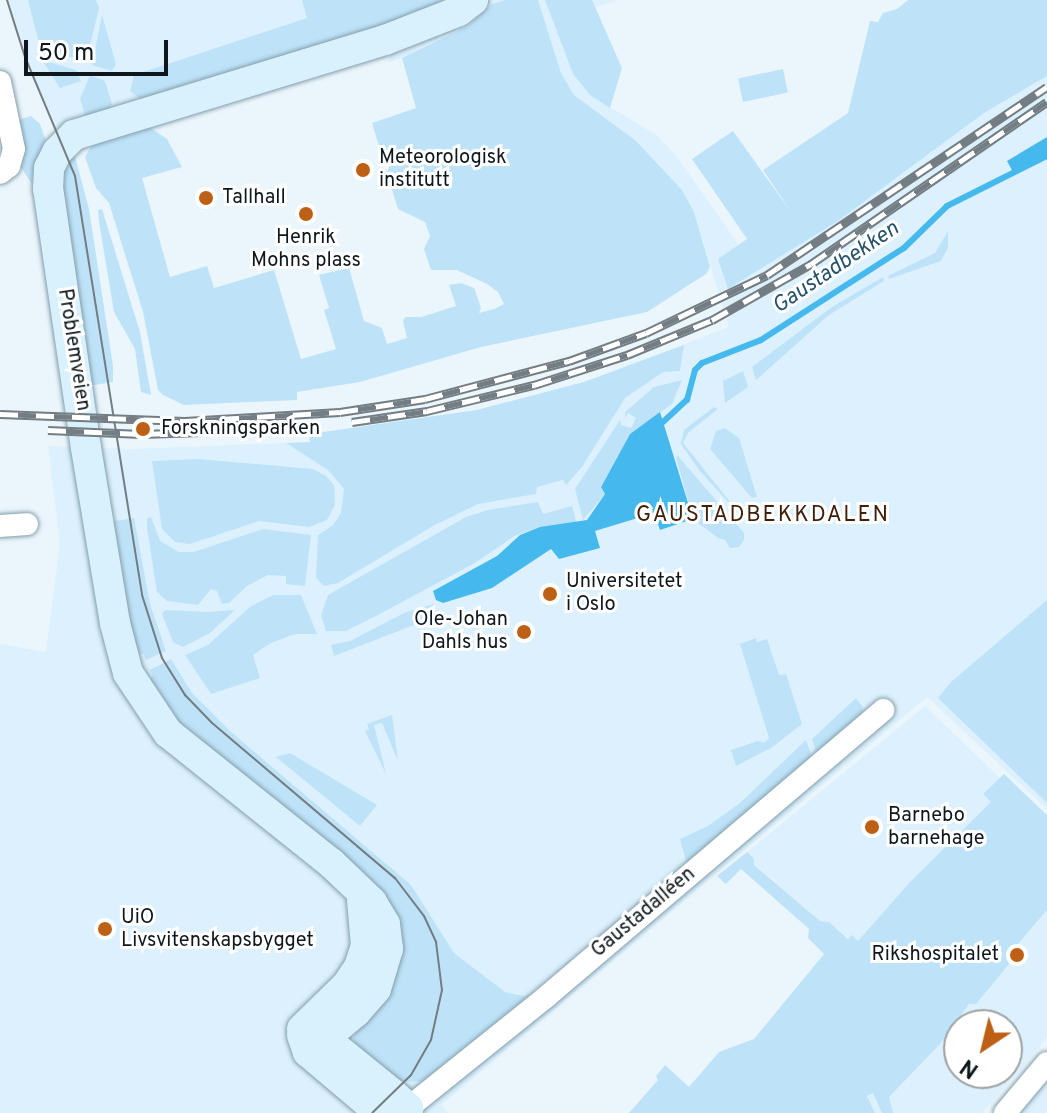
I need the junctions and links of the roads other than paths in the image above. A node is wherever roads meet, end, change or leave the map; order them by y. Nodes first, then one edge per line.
1 (473, 0) edge
2 (0, 82) edge
3 (5, 169) edge
4 (27, 524) dead end
5 (0, 526) edge
6 (883, 710) dead end
7 (1047, 1063) edge
8 (396, 1111) edge
9 (1005, 1113) edge

1 - 8 street, Problemveien
2 - 3 street
4 - 5 street
6 - 8 street, Gaustadalléen
7 - 9 street

